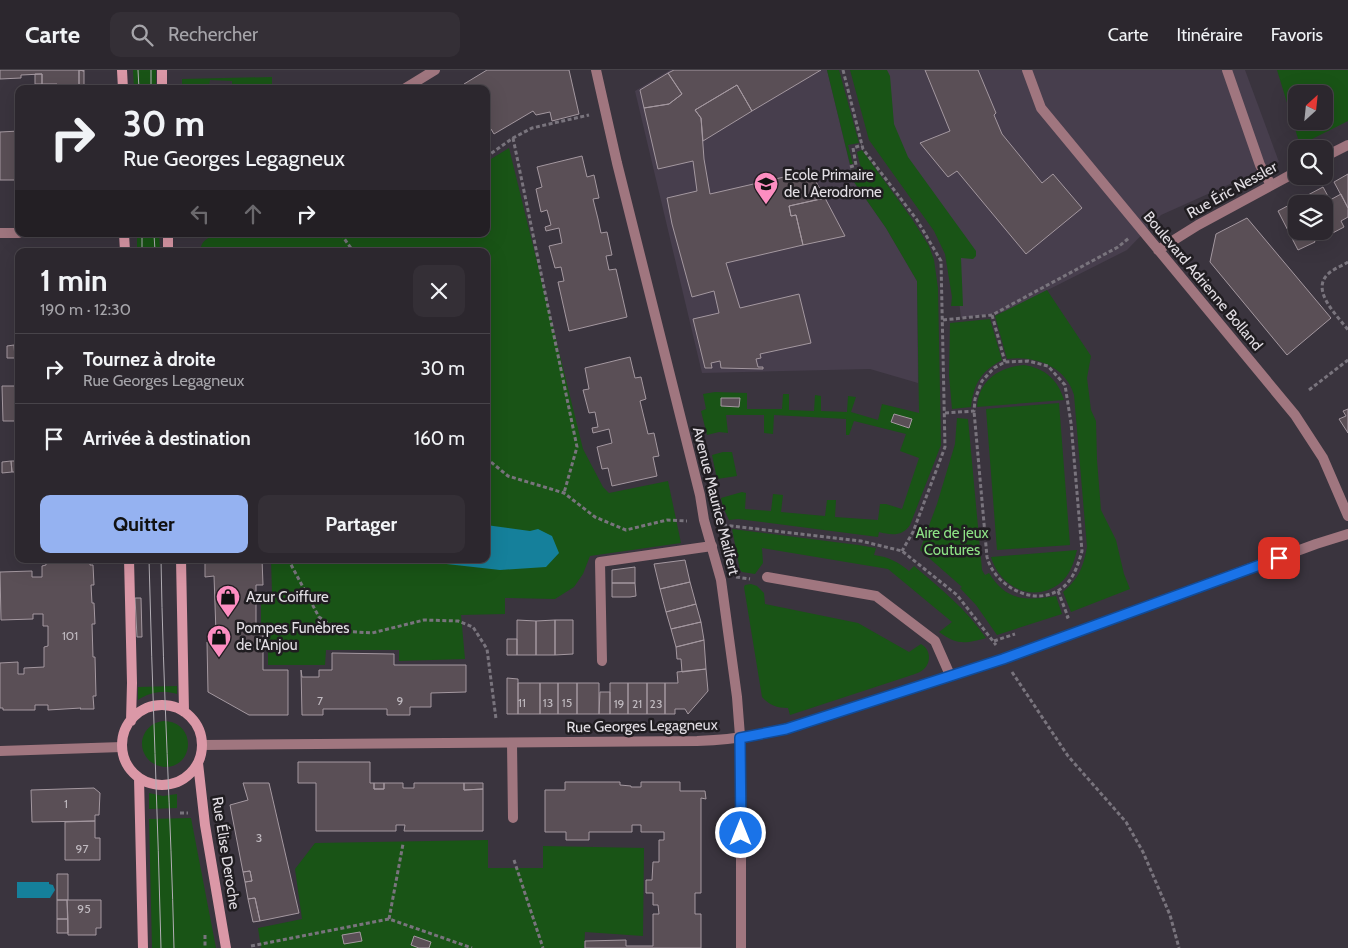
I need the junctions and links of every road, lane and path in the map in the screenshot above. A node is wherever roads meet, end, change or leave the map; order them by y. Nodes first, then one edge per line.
1 (122, 70) edge
2 (162, 70) edge
3 (435, 70) edge
4 (596, 70) edge
5 (843, 70) edge
6 (1027, 70) edge
7 (1227, 70) edge
8 (123, 85) edge
9 (162, 85) edge
10 (411, 85) edge
11 (589, 114) dead end
12 (513, 138) junction
13 (1348, 144) edge
14 (862, 145) junction
15 (1333, 152) edge
16 (490, 154) edge
17 (850, 167) dead end
18 (1288, 176) edge
19 (1271, 185) junction
20 (0, 233) edge
21 (15, 233) edge
22 (1132, 235) dead end
23 (343, 237) edge
24 (351, 248) edge
25 (1158, 250) junction
26 (1348, 262) edge
27 (992, 315) junction
28 (943, 320) junction
29 (1348, 330) edge
30 (1348, 360) edge
31 (1005, 362) junction
32 (1309, 390) dead end
33 (974, 411) junction
34 (945, 413) junction
35 (564, 493) dead end
36 (1348, 516) edge
37 (1348, 534) edge
38 (712, 546) junction
39 (129, 563) edge
40 (181, 563) edge
41 (290, 563) edge
42 (766, 577) dead end
43 (1058, 591) junction
44 (1058, 620) dead end
45 (1022, 632) dead end
46 (994, 641) junction
47 (1003, 659) junction
48 (602, 661) dead end
49 (950, 675) junction
50 (184, 712) junction
51 (496, 720) dead end
52 (130, 721) junction
53 (740, 738) junction
54 (512, 744) junction
55 (202, 745) junction
56 (122, 747) junction
57 (0, 750) edge
58 (198, 763) junction
59 (139, 778) junction
60 (514, 818) dead end
61 (403, 844) dead end
62 (514, 860) dead end
63 (390, 919) junction
64 (251, 946) dead end
65 (143, 948) edge
66 (226, 948) edge
67 (472, 948) edge
68 (543, 948) edge
69 (741, 948) edge
70 (1179, 948) edge

1 - 8 main road
2 - 9 main road
3 - 10 street
4 - 38 street, Avenue Maurice Mailfert
5 - 14 path
6 - 25 street, Boulevard Adrienne Bolland
7 - 19 street
11 - 12 path
12 - 16 path
12 - 35 path
13 - 15 street
14 - 17 path
14 - 28 path
18 - 19 street, Rue Éric Nessler
19 - 25 street, Rue Éric Nessler
20 - 21 street
22 - 27 path
23 - 24 path
25 - 36 street, Boulevard Adrienne Bolland
26 - 29 path
27 - 28 path
27 - 31 path
28 - 34 path
30 - 32 path
31 - 33 path
31 - 43 path
33 - 34 path
33 - 43 path
34 - 46 path
37 - 47 street, Rue Georges Legagneux
38 - 48 street
38 - 53 street, Avenue Maurice Mailfert
39 - 52 main road
40 - 50 main road
41 - 51 path
42 - 49 street
43 - 44 path
45 - 46 path
46 - 47 path
47 - 49 street, Rue Georges Legagneux
47 - 70 path
49 - 53 street, Rue Georges Legagneux
50 - 52 main road
50 - 55 main road
52 - 56 main road
53 - 54 street, Rue Georges Legagneux
53 - 69 street, Avenue Maurice Mailfert
54 - 55 street, Rue Georges Legagneux
54 - 60 street
55 - 58 main road
56 - 57 street
56 - 59 main road
58 - 59 main road
58 - 66 main road, Rue Élise Deroche
59 - 65 main road
61 - 63 path
62 - 68 path
63 - 64 path
63 - 67 path

